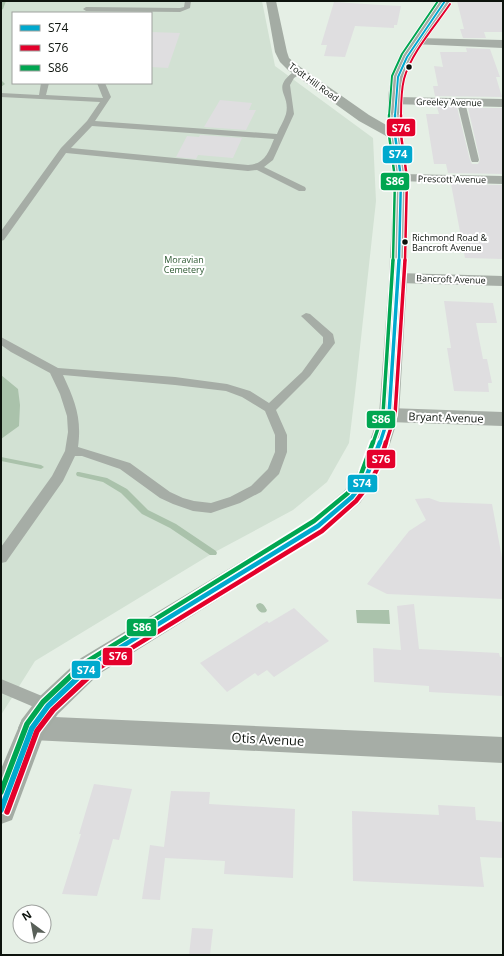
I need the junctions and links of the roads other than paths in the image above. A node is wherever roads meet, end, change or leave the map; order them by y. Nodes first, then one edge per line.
1 (87, 1) edge
2 (188, 1) edge
3 (272, 1) edge
4 (446, 1) edge
5 (85, 11) edge
6 (416, 42) junction
7 (503, 44) edge
8 (299, 72) junction
9 (46, 84) edge
10 (102, 84) edge
11 (4, 95) edge
12 (42, 97) junction
13 (105, 100) junction
14 (395, 101) junction
15 (461, 102) junction
16 (503, 103) edge
17 (90, 123) junction
18 (395, 135) junction
19 (280, 137) junction
20 (64, 150) junction
21 (475, 160) dead end
22 (258, 167) junction
23 (401, 178) junction
24 (503, 180) edge
25 (302, 189) dead end
26 (1, 238) edge
27 (398, 278) junction
28 (503, 281) edge
29 (306, 316) dead end
30 (1, 340) edge
31 (55, 371) junction
32 (270, 409) junction
33 (389, 415) junction
34 (503, 419) edge
35 (71, 450) junction
36 (1, 558) edge
37 (1, 686) edge
38 (40, 717) junction
39 (503, 750) edge
40 (1, 810) edge

1 - 5 lane
2 - 5 lane
3 - 8 main road, Todt Hill Road
4 - 6 main road
6 - 7 street
6 - 14 main road
8 - 18 main road, Todt Hill Road
8 - 19 lane
9 - 12 lane
10 - 13 lane
11 - 12 lane
12 - 13 lane
13 - 17 lane
14 - 15 street, Greeley Avenue
14 - 18 main road
15 - 16 street, Greeley Avenue
15 - 21 lane
17 - 19 lane
17 - 20 lane
18 - 23 main road
19 - 22 lane
20 - 22 lane
20 - 26 lane
22 - 25 lane
23 - 24 street, Prescott Avenue
23 - 27 main road
27 - 28 street, Bancroft Avenue
27 - 33 main road
29 - 32 lane
30 - 31 lane
31 - 32 lane
31 - 35 lane
32 - 35 lane
33 - 34 street, Bryant Avenue
33 - 38 main road
35 - 36 lane
37 - 38 lane
38 - 39 street, Otis Avenue
38 - 40 main road

